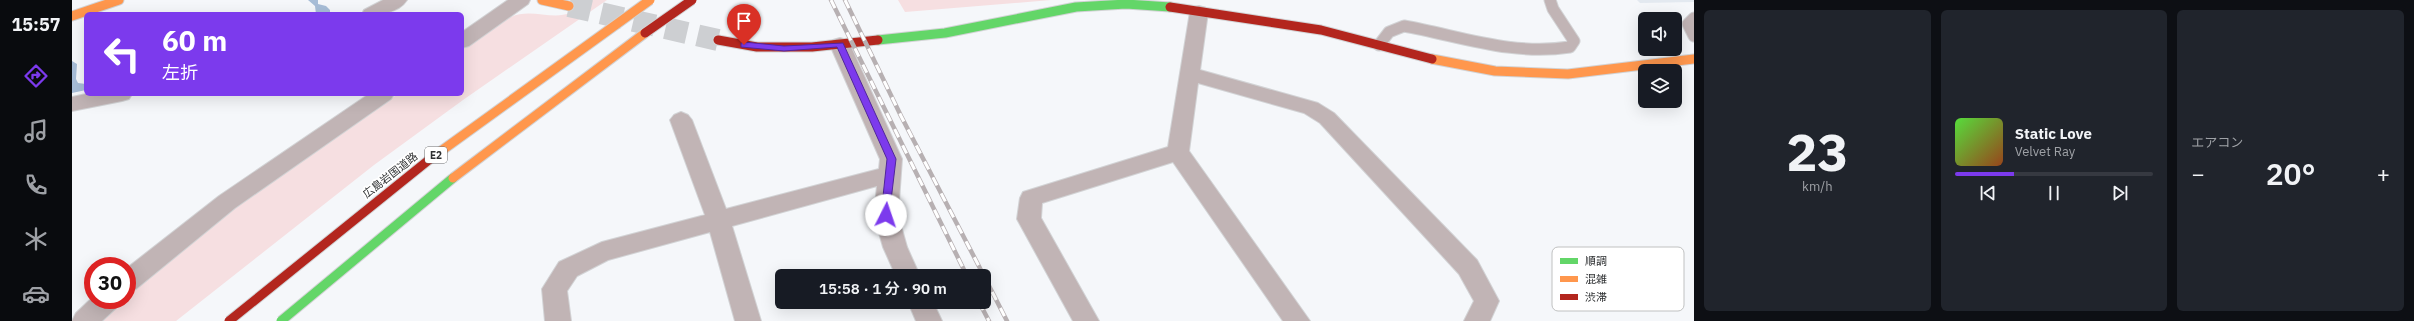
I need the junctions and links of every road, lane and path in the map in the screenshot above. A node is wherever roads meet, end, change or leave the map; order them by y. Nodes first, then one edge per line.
1 (119, 0) edge
2 (398, 0) edge
3 (521, 0) edge
4 (542, 0) edge
5 (650, 0) edge
6 (692, 0) edge
7 (1550, 0) edge
8 (569, 6) tunnel mouth
9 (375, 12) edge
10 (1199, 12) junction
11 (72, 16) edge
12 (1694, 18) edge
13 (1694, 36) edge
14 (464, 40) edge
15 (718, 40) tunnel mouth
16 (840, 44) junction
17 (1379, 45) junction
18 (1694, 59) edge
19 (1190, 74) junction
20 (112, 96) edge
21 (381, 96) edge
22 (72, 104) edge
23 (681, 120) dead end
24 (1178, 152) junction
25 (888, 174) junction
26 (719, 221) junction
27 (905, 269) edge
28 (136, 275) edge
29 (93, 309) edge
30 (923, 309) edge
31 (81, 317) edge
32 (229, 321) edge
33 (281, 321) edge
34 (558, 321) edge
35 (748, 321) edge
36 (928, 321) edge
37 (1086, 321) edge
38 (1298, 321) edge
39 (1477, 321) edge

1 - 11 main road
2 - 9 street
3 - 14 street
4 - 8 main road
5 - 32 main road, 広島岩国道路 / E2, bridge
6 - 33 main road, E2, bridge
7 - 17 lane
10 - 16 main road
10 - 17 main road
10 - 19 street
12 - 13 lane
15 - 16 main road
16 - 25 street
17 - 18 main road
19 - 24 street
19 - 39 street
20 - 22 street
21 - 28 street
23 - 26 street
24 - 37 street
24 - 38 street
25 - 26 street
25 - 27 street
26 - 34 street
26 - 35 street
29 - 31 street
30 - 36 street

